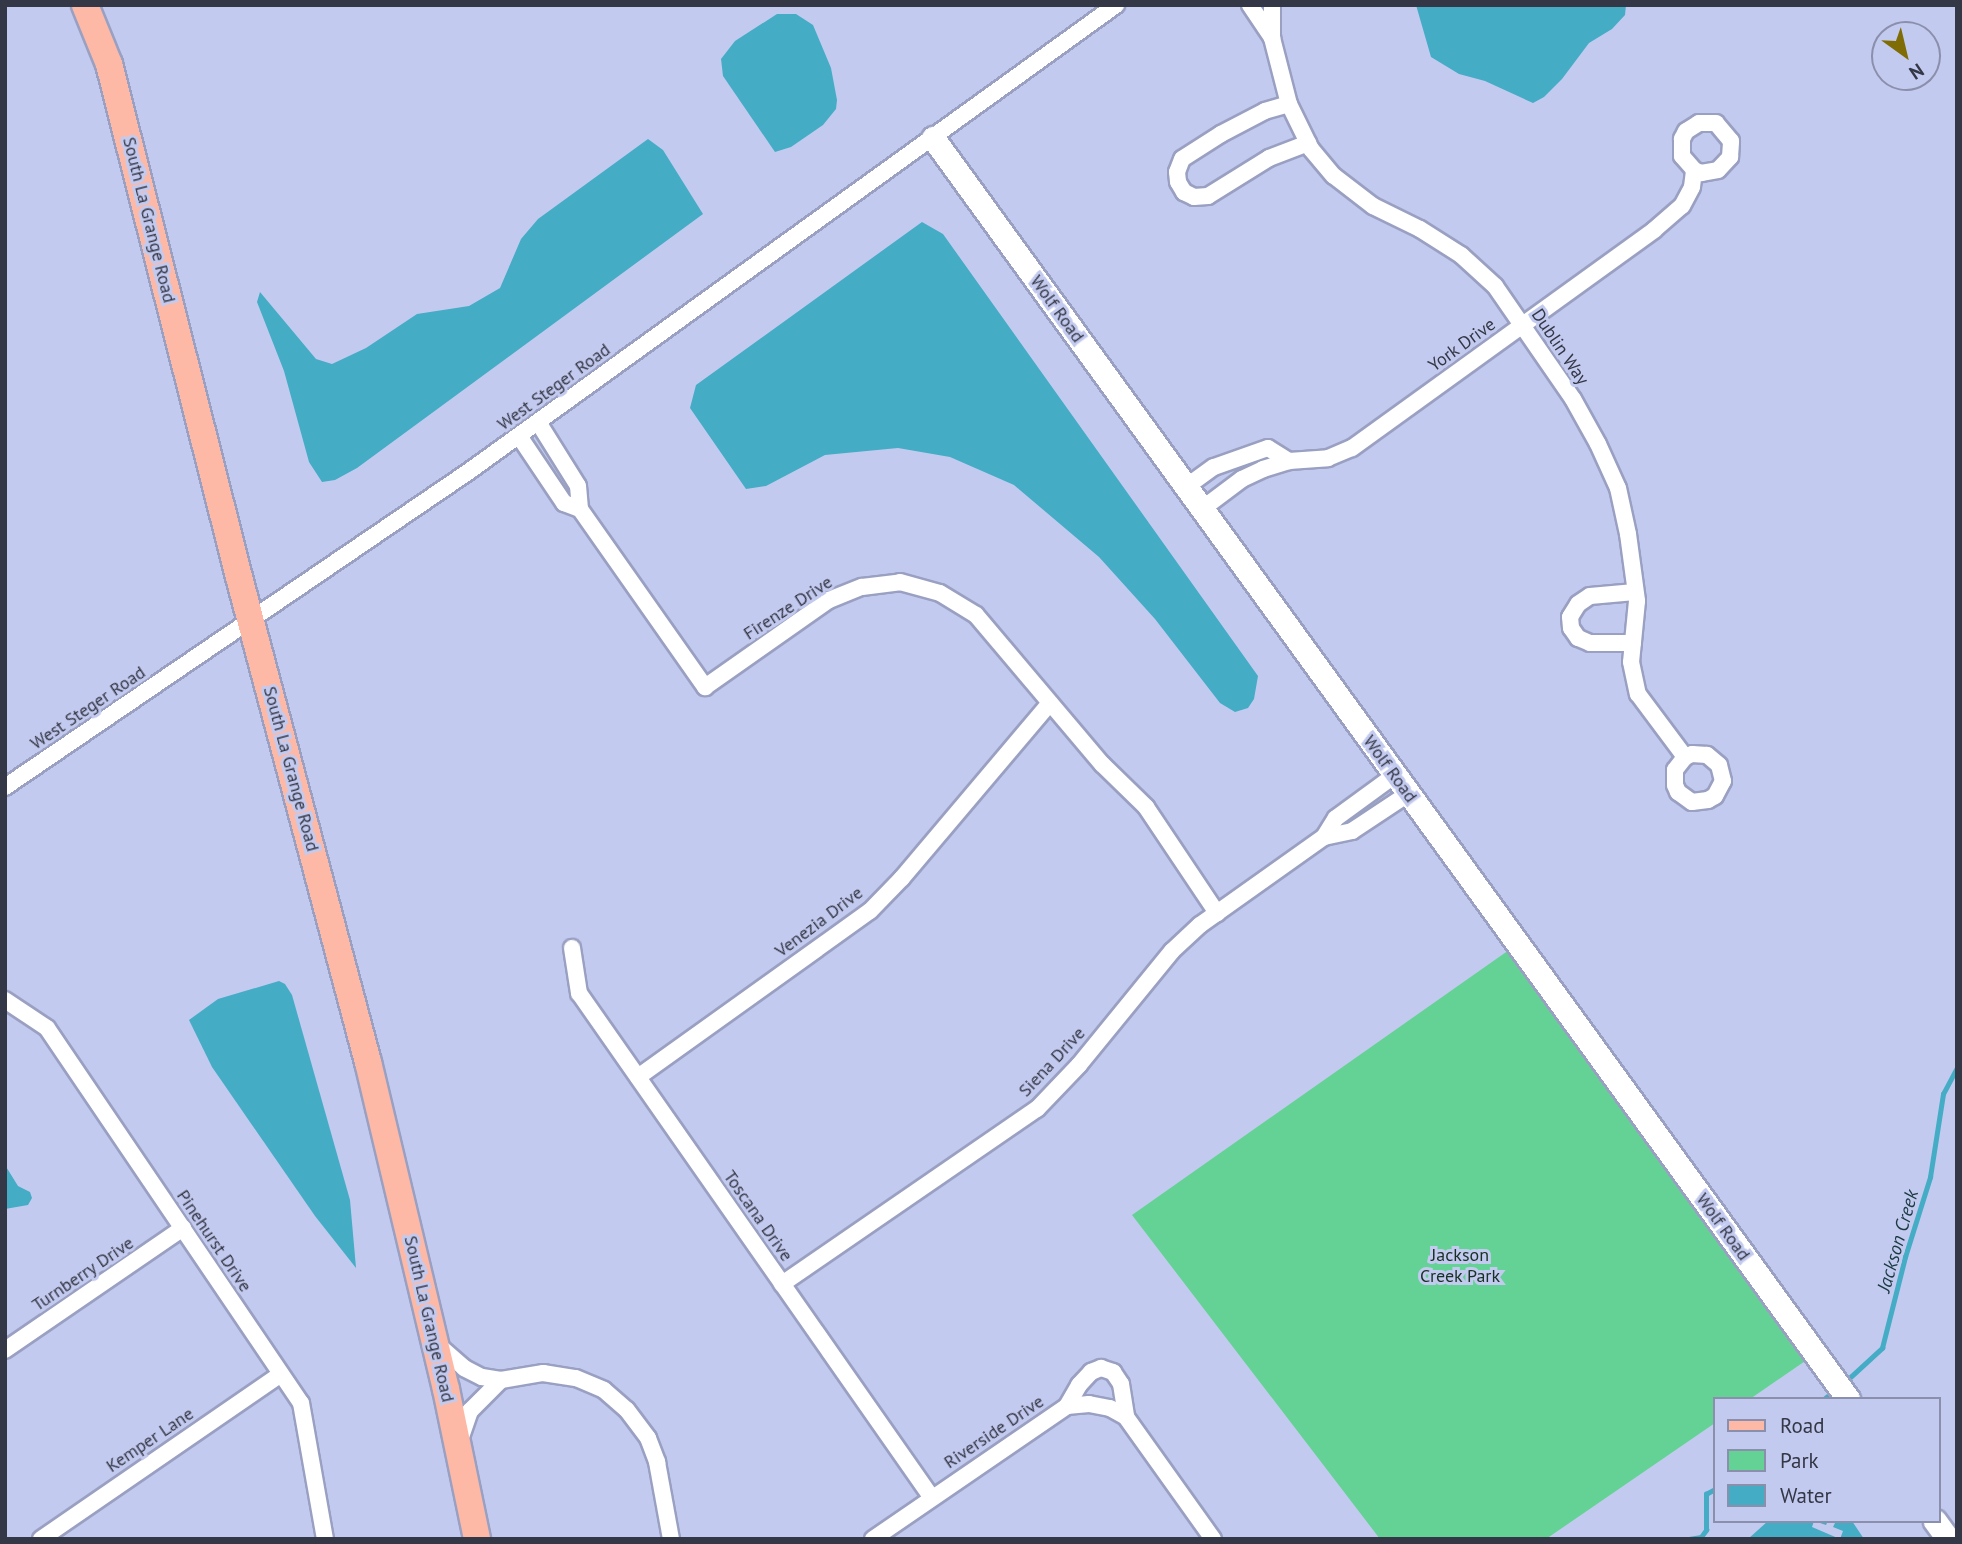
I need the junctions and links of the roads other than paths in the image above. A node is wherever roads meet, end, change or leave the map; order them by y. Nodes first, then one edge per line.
1 (85, 5) edge
2 (1116, 5) edge
3 (1251, 5) edge
4 (1272, 5) edge
5 (1272, 38) junction
6 (1289, 104) junction
7 (933, 138) junction
8 (1308, 143) junction
9 (1694, 170) dead end
10 (1522, 325) junction
11 (538, 422) junction
12 (519, 436) junction
13 (1289, 461) junction
14 (1186, 487) junction
15 (580, 509) junction
16 (1202, 509) junction
17 (1636, 592) junction
18 (251, 621) junction
19 (1633, 643) junction
20 (1050, 703) junction
21 (1685, 757) dead end
22 (1395, 775) junction
23 (5, 787) edge
24 (1408, 794) junction
25 (1324, 837) junction
26 (1217, 913) junction
27 (572, 948) dead end
28 (5, 1000) edge
29 (638, 1077) junction
30 (183, 1228) junction
31 (782, 1284) junction
32 (436, 1344) junction
33 (5, 1350) edge
34 (281, 1374) junction
35 (501, 1380) junction
36 (1847, 1397) edge
37 (1067, 1406) junction
38 (1126, 1417) junction
39 (458, 1446) junction
40 (932, 1498) junction
41 (1936, 1523) edge
42 (41, 1539) edge
43 (325, 1539) edge
44 (477, 1539) edge
45 (671, 1539) edge
46 (873, 1539) edge
47 (1213, 1539) edge
48 (1948, 1539) edge

1 - 18 main road, South La Grange Road
2 - 7 street, West Steger Road
3 - 5 street, Dublin Way
4 - 5 street, Dublin Way
5 - 6 street, Dublin Way
6 - 8 street, Dublin Way
6 - 8 street
7 - 11 street, West Steger Road
7 - 14 main road, Wolf Road
8 - 10 street, Dublin Way
9 - 10 street, York Drive
10 - 13 street, York Drive
10 - 17 street, Dublin Way
11 - 12 street, West Steger Road
11 - 15 street, Firenze Drive
12 - 15 street, Firenze Drive
12 - 18 street, West Steger Road
13 - 14 street, York Drive
13 - 16 street, York Drive
14 - 16 main road, Wolf Road
15 - 20 street, Firenze Drive
16 - 22 main road, Wolf Road
17 - 19 street, Dublin Way
17 - 19 street
18 - 23 street, West Steger Road
18 - 32 main road, South La Grange Road
19 - 21 street, Dublin Way
20 - 26 street, Firenze Drive
20 - 29 street, Venezia Drive
22 - 24 main road, Wolf Road
22 - 25 street, Siena Drive
24 - 25 street, Siena Drive
24 - 36 main road, Wolf Road
25 - 26 street, Siena Drive
26 - 31 street, Siena Drive
27 - 29 street, Toscana Drive
28 - 30 street, Pinehurst Drive
29 - 31 street, Toscana Drive
30 - 33 street, Turnberry Drive
30 - 34 street, Pinehurst Drive
31 - 40 street, Toscana Drive
32 - 35 street
32 - 39 main road, South La Grange Road
34 - 42 street, Kemper Lane
34 - 43 street, Pinehurst Drive
35 - 39 street
35 - 45 street
37 - 38 street, Riverside Drive
37 - 38 street
37 - 40 street, Riverside Drive
38 - 47 street
39 - 44 main road, South La Grange Road
40 - 46 street, Riverside Drive
41 - 48 main road

